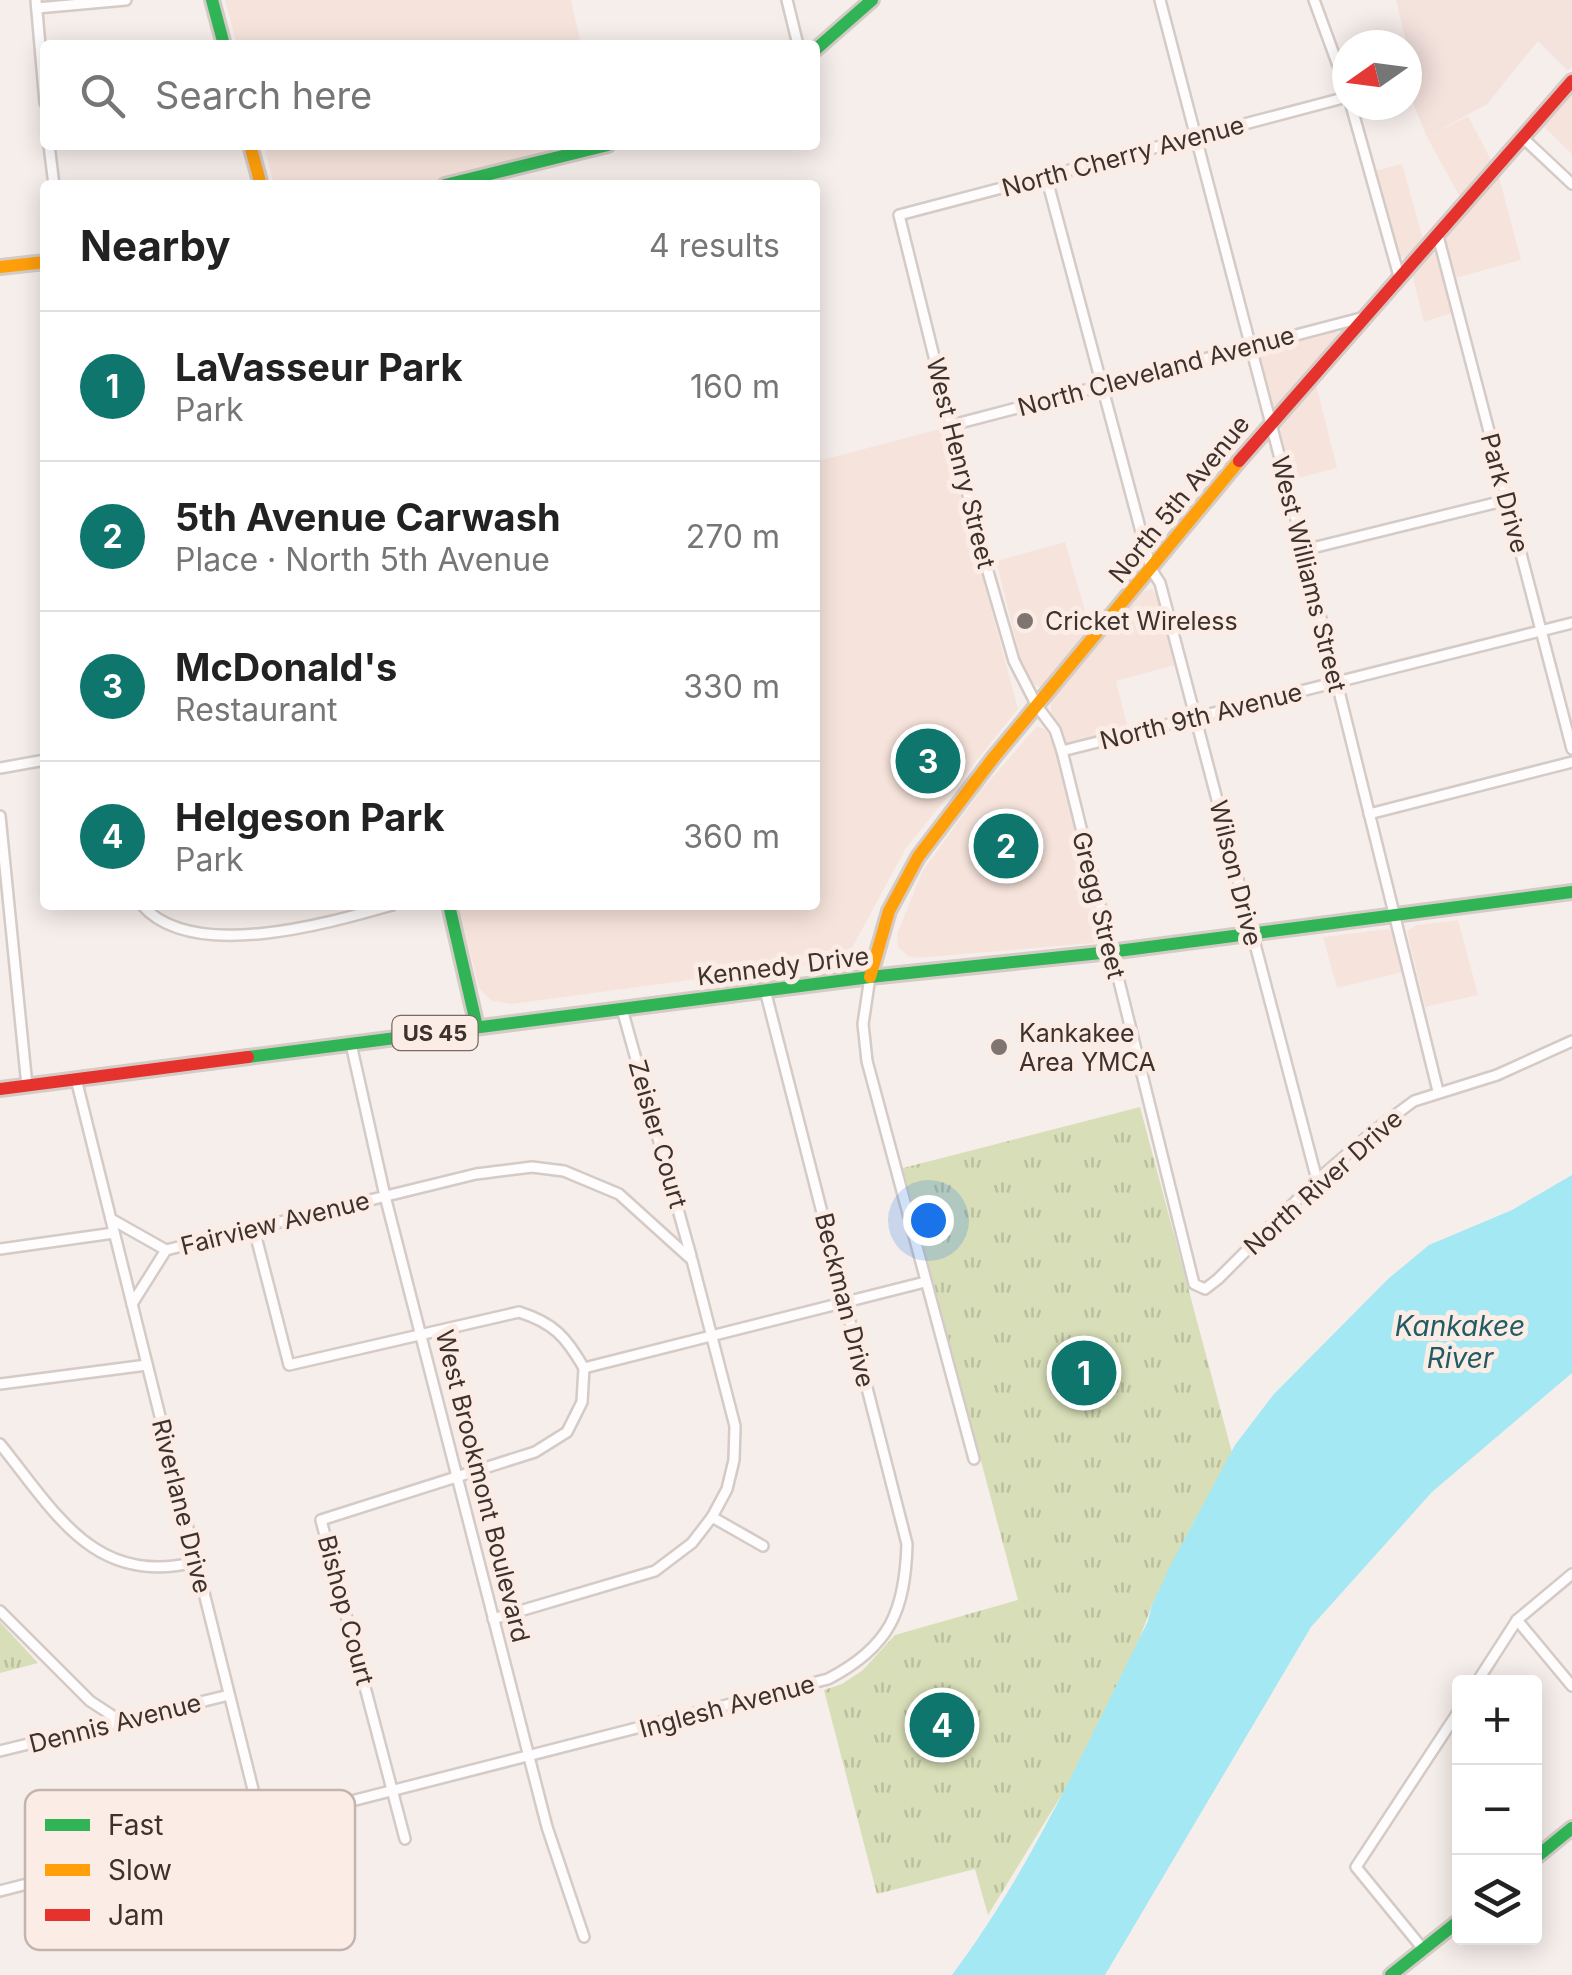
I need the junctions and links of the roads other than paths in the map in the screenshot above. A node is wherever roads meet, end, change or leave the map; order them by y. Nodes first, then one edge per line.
1 (126, 0) edge
2 (212, 0) edge
3 (787, 0) edge
4 (872, 0) edge
5 (1160, 0) edge
6 (1314, 0) edge
7 (36, 4) edge
8 (223, 40) edge
9 (797, 40) edge
10 (820, 46) edge
11 (40, 48) edge
12 (1332, 51) edge
13 (1572, 81) edge
14 (1332, 98) edge
15 (1355, 120) edge
16 (1196, 136) junction
17 (1523, 138) junction
18 (50, 150) edge
19 (251, 150) edge
20 (588, 150) edge
21 (1046, 176) junction
22 (53, 180) edge
23 (260, 180) edge
24 (466, 180) edge
25 (1572, 184) edge
26 (899, 215) joint
27 (1438, 236) junction
28 (40, 263) edge
29 (0, 267) edge
30 (1398, 276) junction
31 (1361, 318) junction
32 (1249, 346) junction
33 (1101, 385) junction
34 (1270, 423) junction
35 (952, 425) junction
36 (1506, 500) junction
37 (1304, 550) junction
38 (1151, 569) junction
39 (1572, 623) edge
40 (1542, 631) junction
41 (1336, 682) junction
42 (1037, 706) junction
43 (1196, 716) junction
44 (1572, 749) edge
45 (1062, 751) junction
46 (40, 761) edge
47 (1572, 762) edge
48 (0, 768) edge
49 (1370, 814) junction
50 (0, 816) edge
51 (1572, 892) edge
52 (147, 910) edge
53 (374, 910) edge
54 (450, 910) edge
55 (1395, 916) junction
56 (1252, 933) junction
57 (12, 940) junction
58 (0, 941) edge
59 (1110, 952) junction
60 (870, 977) junction
61 (764, 990) junction
62 (622, 1009) junction
63 (477, 1028) junction
64 (1572, 1041) edge
65 (351, 1044) junction
66 (76, 1079) junction
67 (27, 1086) junction
68 (0, 1089) edge
69 (1438, 1091) junction
70 (1317, 1180) junction
71 (385, 1196) junction
72 (111, 1219) junction
73 (254, 1228) junction
74 (114, 1233) junction
75 (0, 1249) edge
76 (166, 1250) junction
77 (692, 1260) junction
78 (925, 1282) junction
79 (1194, 1284) joint
80 (132, 1304) junction
81 (846, 1304) junction
82 (422, 1336) junction
83 (714, 1336) junction
84 (147, 1365) junction
85 (584, 1368) junction
86 (0, 1384) edge
87 (0, 1444) edge
88 (974, 1460) dead end
89 (457, 1478) junction
90 (712, 1517) junction
91 (764, 1546) dead end
92 (196, 1562) junction
93 (1572, 1574) edge
94 (0, 1612) edge
95 (898, 1612) joint
96 (493, 1619) junction
97 (1518, 1620) junction
98 (1482, 1675) edge
99 (1572, 1686) edge
100 (230, 1695) junction
101 (1452, 1721) edge
102 (122, 1722) junction
103 (0, 1751) edge
104 (529, 1757) junction
105 (253, 1790) edge
106 (394, 1792) junction
107 (355, 1802) edge
108 (1572, 1828) edge
109 (405, 1839) dead end
110 (1539, 1855) edge
111 (25, 1884) edge
112 (0, 1890) edge
113 (1452, 1926) edge
114 (584, 1936) dead end
115 (1422, 1950) junction
116 (1391, 1975) edge

1 - 7 street
2 - 8 main road
3 - 9 street
4 - 10 main road
5 - 16 street, West Williams Street
6 - 12 street
7 - 11 street
13 - 17 main road, North 5th Avenue
14 - 16 street, North Cherry Avenue
15 - 30 street
16 - 21 street, North Cherry Avenue
16 - 32 street, West Williams Street
17 - 25 street
17 - 27 main road, North 5th Avenue
18 - 22 street
19 - 23 main road
20 - 24 main road
21 - 26 street, North Cherry Avenue
21 - 33 street, Wilson Drive
26 - 35 street, West Henry Street
27 - 30 main road, North 5th Avenue
27 - 36 street, Park Drive
28 - 29 main road
30 - 31 main road, North 5th Avenue
31 - 32 street, North Cleveland Avenue
31 - 34 main road, North 5th Avenue
32 - 33 street, North Cleveland Avenue
32 - 34 street, West Williams Street
33 - 35 street, North Cleveland Avenue
33 - 38 street, Wilson Drive
34 - 37 street, West Williams Street
34 - 38 main road, North 5th Avenue
35 - 42 street, West Henry Street
36 - 37 street
36 - 40 street, Park Drive
37 - 41 street, West Williams Street
38 - 42 main road, North 5th Avenue
38 - 43 street, Wilson Drive
39 - 40 street, North 9th Avenue
40 - 41 street, North 9th Avenue
40 - 44 street, Park Drive
41 - 43 street, North 9th Avenue
41 - 49 street, West Williams Street
42 - 45 street, Gregg Street
42 - 60 main road, North 5th Avenue
43 - 45 street, North 9th Avenue
43 - 56 street, Wilson Drive
45 - 59 street, Gregg Street
46 - 48 street
47 - 49 street
49 - 55 street, West Williams Street
50 - 57 street
51 - 55 main road, Kennedy Drive / US 45
52 - 53 street
54 - 63 main road
55 - 56 main road, Kennedy Drive / US 45
55 - 69 street, West Williams Street
56 - 59 main road, Kennedy Drive / US 45
56 - 70 street, Wilson Drive
57 - 58 street
57 - 67 street
59 - 60 main road, Kennedy Drive / US 45
59 - 79 street, Gregg Street
60 - 61 main road, Kennedy Drive / US 45
60 - 78 street
61 - 62 main road, Kennedy Drive / US 45
61 - 81 street, Beckman Drive
62 - 63 main road, Kennedy Drive / US 45
62 - 77 street, Zeisler Court
63 - 65 main road, Kennedy Drive / US 45
64 - 69 street, North River Drive
65 - 66 main road, Kennedy Drive / US 45
65 - 71 street, West Brookmont Boulevard
66 - 67 main road, Kennedy Drive / US 45
66 - 72 street, Riverlane Drive
67 - 68 main road, Kennedy Drive / US 45
69 - 70 street, North River Drive
70 - 79 street, North River Drive
71 - 73 street, Fairview Avenue
71 - 77 street, Fairview Avenue
71 - 82 street, West Brookmont Boulevard
72 - 74 street, Riverlane Drive
72 - 76 street, Fairview Avenue
73 - 76 street, Fairview Avenue
73 - 82 street
74 - 75 street
74 - 80 street, Riverlane Drive
76 - 80 street, Fairview Avenue
77 - 83 street, Zeisler Court
78 - 81 street
78 - 88 street
80 - 84 street, Riverlane Drive
81 - 83 street
81 - 95 street, Beckman Drive
82 - 85 street
82 - 89 street, West Brookmont Boulevard
83 - 85 street
83 - 90 street, Zeisler Court
84 - 86 street
84 - 92 street, Riverlane Drive
85 - 89 street
87 - 92 street
89 - 96 street, West Brookmont Boulevard
89 - 106 street, Bishop Court
90 - 91 street
90 - 96 street, Zeisler Court
92 - 100 street, Riverlane Drive
93 - 97 street
94 - 102 street
95 - 104 street, Inglesh Avenue
96 - 104 street, West Brookmont Boulevard
97 - 98 street
97 - 99 street
100 - 102 street, Dennis Avenue
100 - 105 street, Riverlane Drive
101 - 115 street
102 - 103 street, Dennis Avenue
104 - 106 street, Inglesh Avenue
104 - 114 street, West Brookmont Boulevard
106 - 107 street, Inglesh Avenue
106 - 109 street, Bishop Court
108 - 110 main road
111 - 112 street, Inglesh Avenue
113 - 115 main road
115 - 116 main road

